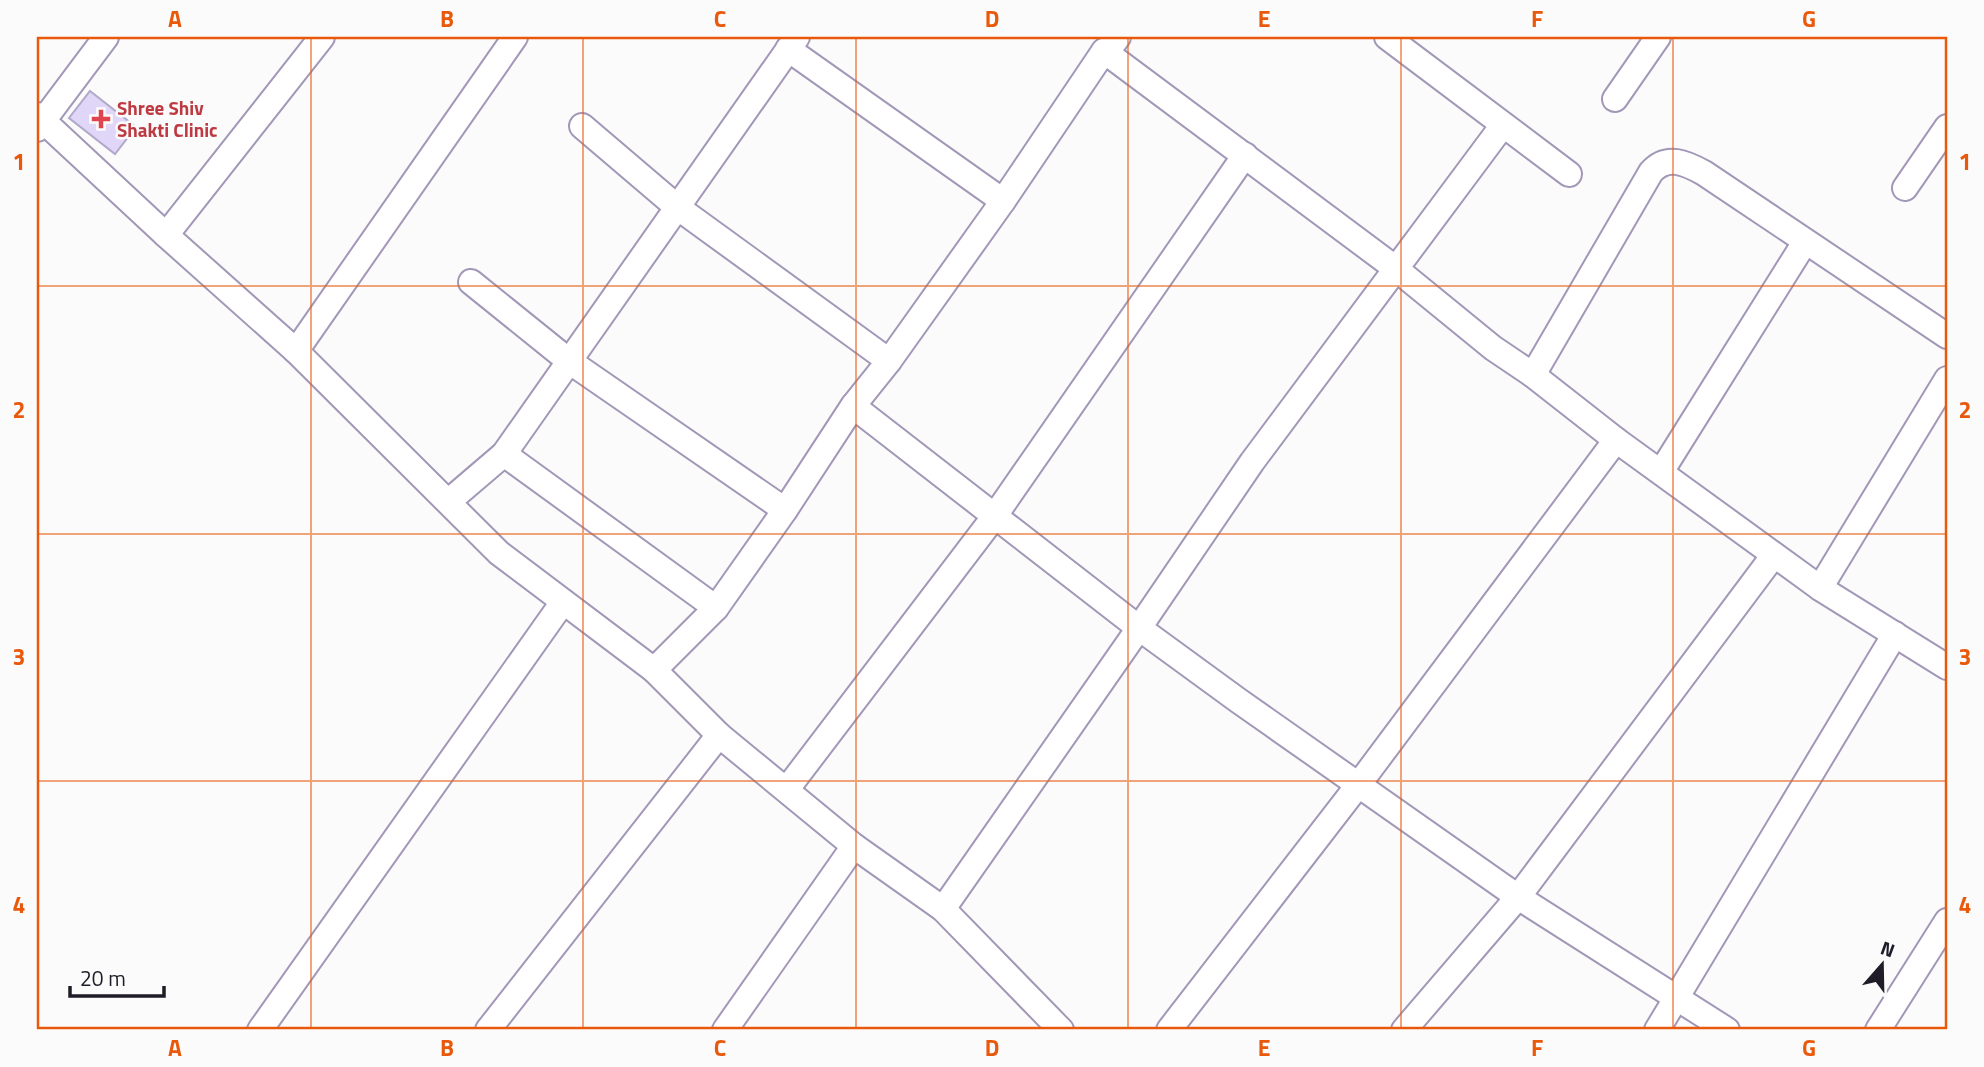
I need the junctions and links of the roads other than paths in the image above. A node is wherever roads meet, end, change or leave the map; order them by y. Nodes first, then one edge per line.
1 (106, 37) edge
2 (322, 37) edge
3 (515, 37) edge
4 (1387, 37) edge
5 (1658, 37) edge
6 (792, 43) edge
7 (1106, 43) edge
8 (1615, 99) dead end
9 (39, 122) edge
10 (1503, 125) junction
11 (582, 126) dead end
12 (1947, 127) edge
13 (1245, 155) junction
14 (1569, 174) dead end
15 (1906, 188) dead end
16 (1003, 201) junction
17 (677, 207) junction
18 (166, 235) junction
19 (1805, 242) junction
20 (1395, 268) junction
21 (471, 282) dead end
22 (1947, 337) edge
23 (296, 351) junction
24 (569, 361) junction
25 (890, 361) junction
26 (1533, 375) junction
27 (1947, 379) edge
28 (853, 406) junction
29 (1616, 440) junction
30 (503, 454) junction
31 (1661, 472) junction
32 (449, 500) junction
33 (785, 510) junction
34 (994, 517) junction
35 (1774, 555) junction
36 (1820, 588) junction
37 (563, 602) junction
38 (716, 608) junction
39 (1139, 628) junction
40 (1895, 634) junction
41 (1947, 667) edge
42 (654, 670) junction
43 (719, 735) junction
44 (1359, 784) junction
45 (787, 789) junction
46 (854, 846) junction
47 (1518, 897) junction
48 (943, 909) junction
49 (1947, 921) edge
50 (1677, 998) junction
51 (260, 1030) edge
52 (488, 1030) edge
53 (725, 1030) edge
54 (1061, 1030) edge
55 (1169, 1030) edge
56 (1404, 1030) edge
57 (1657, 1030) edge
58 (1727, 1030) edge
59 (1878, 1030) edge

1 - 9 street
2 - 18 street
3 - 23 street
4 - 10 street
5 - 8 street
6 - 16 street
6 - 17 street
7 - 13 street
7 - 16 street
9 - 18 street
10 - 14 street
10 - 20 street
11 - 17 street
12 - 15 street
13 - 20 street
13 - 34 street
16 - 25 street
17 - 24 street
17 - 25 street
18 - 23 street
19 - 22 street
19 - 26 street
19 - 31 street
20 - 26 street
20 - 39 street
21 - 24 street
23 - 32 street
24 - 30 street
24 - 33 street
25 - 28 street
26 - 29 street
27 - 36 street
28 - 33 street
28 - 34 street
29 - 31 street
29 - 44 street
30 - 32 street
30 - 38 street
31 - 35 street
32 - 37 street
33 - 38 street
34 - 39 street
34 - 45 street
35 - 36 street
35 - 47 street
36 - 40 street
37 - 42 street
37 - 51 street
38 - 42 street
39 - 44 street
39 - 48 street
40 - 41 street
40 - 50 street
42 - 43 street
43 - 45 street
43 - 52 street
44 - 47 street
44 - 55 street
45 - 46 street
46 - 48 street
46 - 53 street
47 - 50 street
47 - 56 street
48 - 54 street
49 - 59 street
50 - 57 street
50 - 58 street

